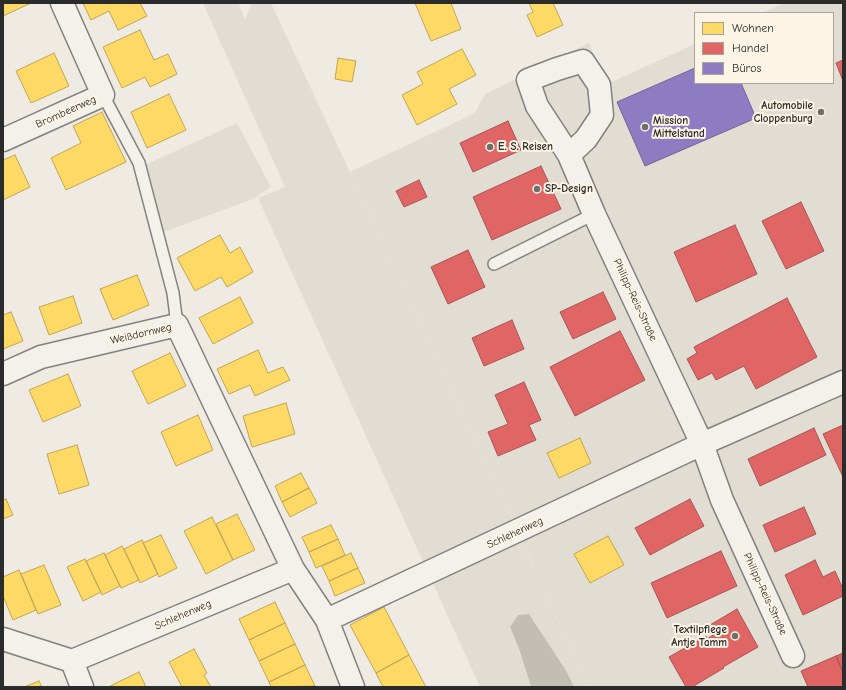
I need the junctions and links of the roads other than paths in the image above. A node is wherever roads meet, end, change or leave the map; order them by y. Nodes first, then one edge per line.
1 (62, 3) edge
2 (103, 95) junction
3 (3, 140) edge
4 (569, 156) dead end
5 (594, 214) junction
6 (494, 264) dead end
7 (177, 325) junction
8 (3, 374) edge
9 (843, 382) edge
10 (702, 444) junction
11 (293, 569) junction
12 (327, 620) junction
13 (3, 638) edge
14 (793, 656) dead end
15 (72, 661) junction
16 (82, 687) edge
17 (353, 687) edge

1 - 2 street, Brombeerweg
2 - 3 street, Brombeerweg
2 - 7 lane
4 - 5 street, Philipp-Reis-Straße
5 - 6 lane
5 - 10 street, Philipp-Reis-Straße
7 - 8 street, Weißdornweg
7 - 11 street, Weißdornweg
9 - 10 street
10 - 12 street, Schlehenweg
10 - 14 street, Philipp-Reis-Straße
11 - 12 street
11 - 15 street, Schlehenweg
12 - 17 street
13 - 15 street
15 - 16 street

